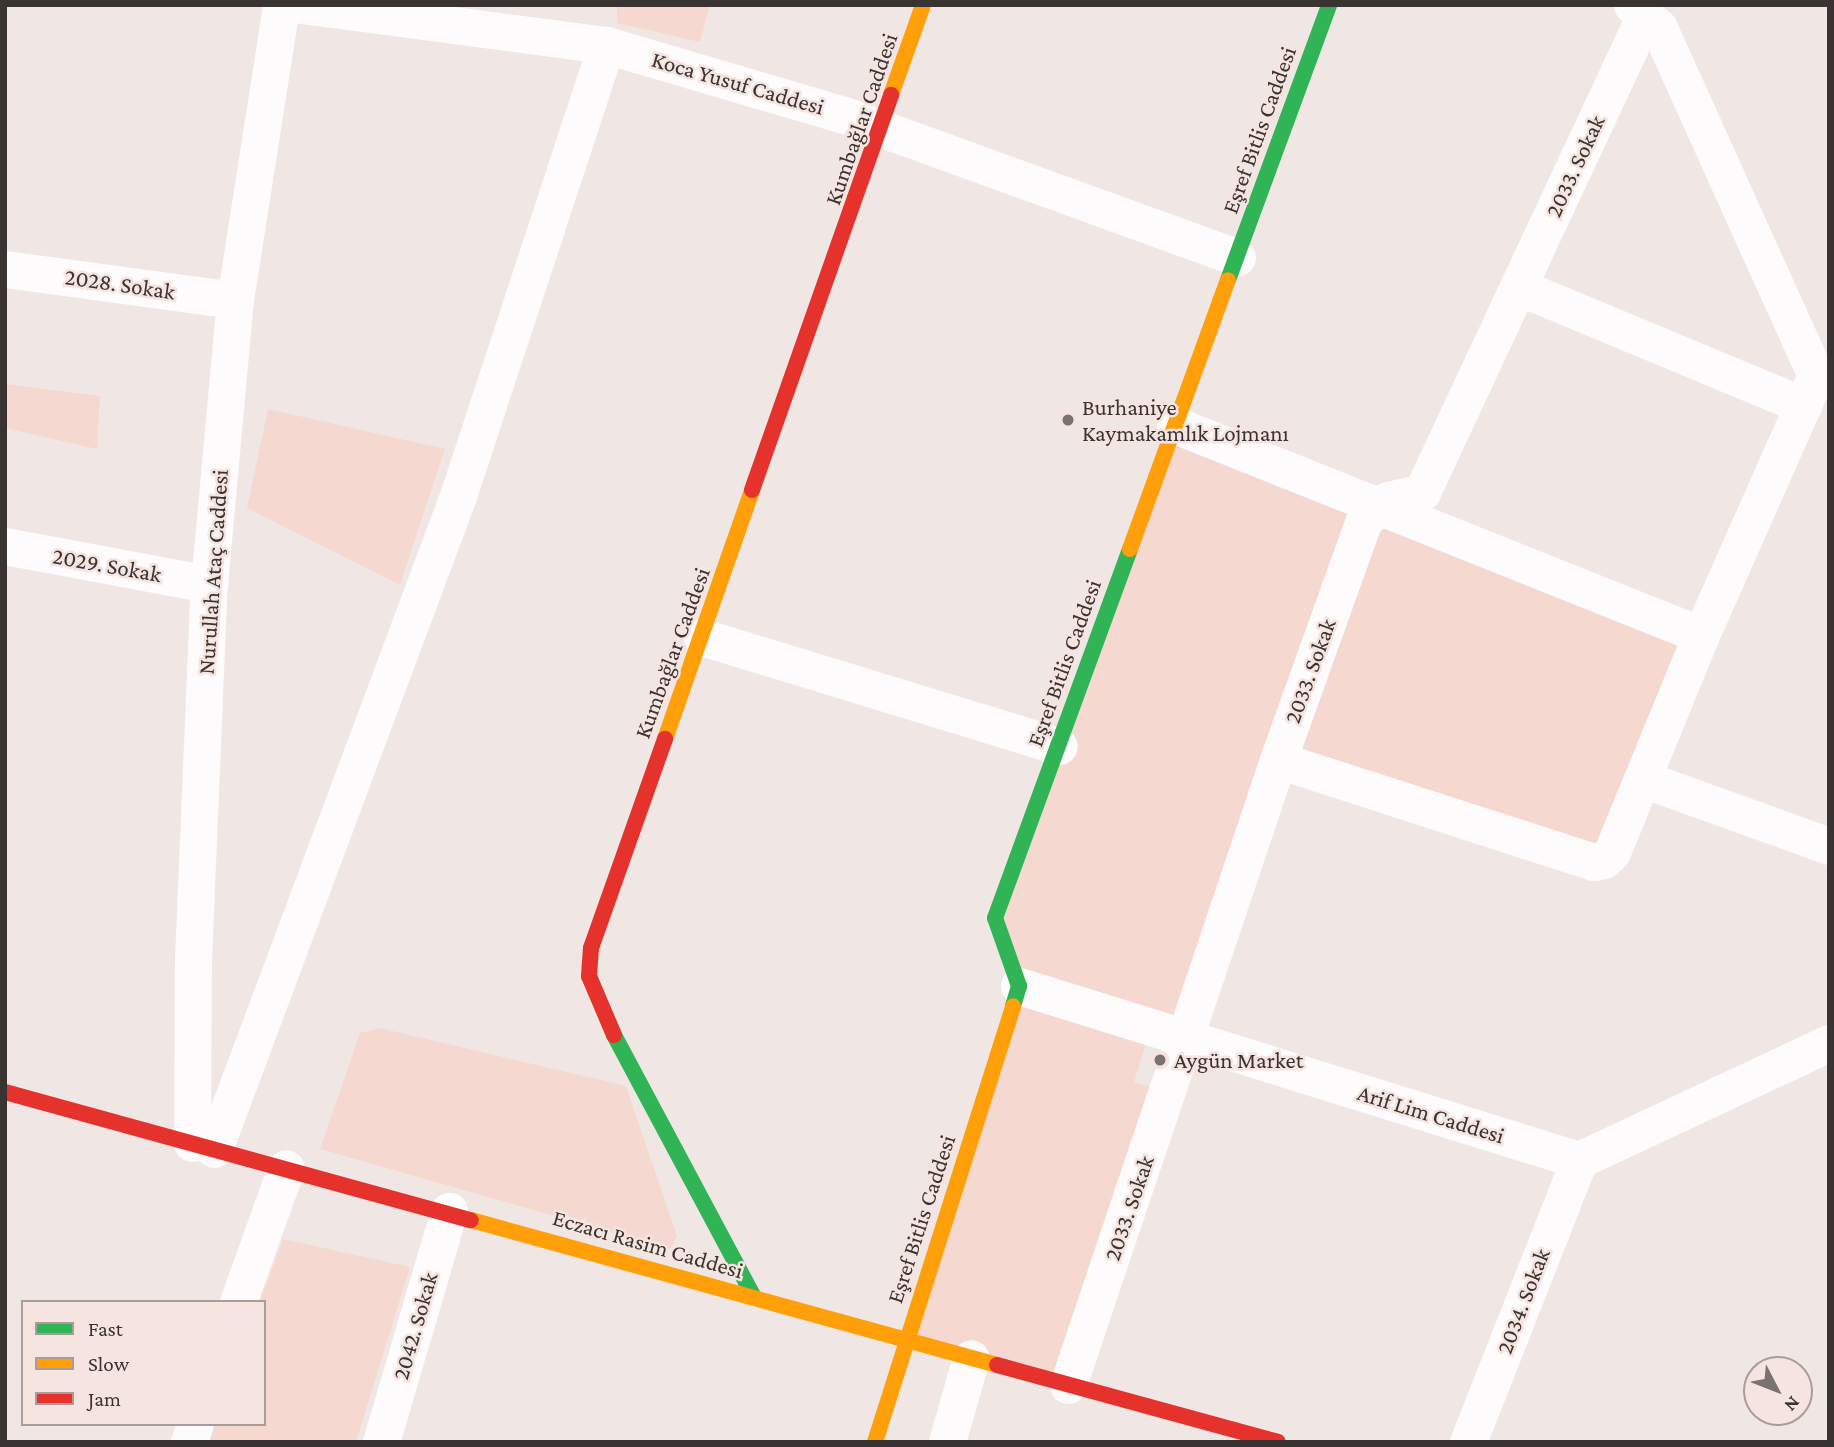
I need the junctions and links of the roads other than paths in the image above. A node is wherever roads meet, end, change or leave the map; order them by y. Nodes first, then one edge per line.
1 (281, 5) edge
2 (302, 5) edge
3 (923, 5) edge
4 (1329, 5) edge
5 (1639, 10) edge
6 (607, 45) junction
7 (883, 130) junction
8 (1237, 257) junction
9 (5, 269) edge
10 (1519, 287) junction
11 (235, 300) junction
12 (1816, 387) edge
13 (1175, 425) junction
14 (1376, 507) junction
15 (5, 546) edge
16 (209, 584) junction
17 (1701, 635) junction
18 (702, 637) junction
19 (1059, 746) junction
20 (1278, 760) junction
21 (1643, 779) junction
22 (1829, 846) edge
23 (1019, 986) junction
24 (1185, 1037) junction
25 (1829, 1043) edge
26 (5, 1092) edge
27 (203, 1146) junction
28 (1579, 1160) junction
29 (286, 1168) junction
30 (449, 1211) junction
31 (754, 1297) junction
32 (240, 1300) edge
33 (906, 1341) junction
34 (971, 1358) junction
35 (1069, 1385) junction
36 (381, 1442) edge
37 (875, 1442) edge
38 (947, 1442) edge
39 (1278, 1442) edge
40 (1468, 1442) edge

1 - 11 street, Nurullah Ataç Caddesi
2 - 6 street, Koca Yusuf Caddesi
3 - 7 main road, Kumbağlar Caddesi
4 - 8 main road, Eşref Bitlis Caddesi
5 - 10 street, 2033. Sokak
5 - 12 street
6 - 7 street, Koca Yusuf Caddesi
6 - 27 street
7 - 8 street, Koca Yusuf Caddesi
7 - 18 main road, Kumbağlar Caddesi
8 - 13 main road, Eşref Bitlis Caddesi
9 - 11 street, 2028. Sokak
10 - 12 street
10 - 14 street, 2033. Sokak
11 - 16 street, Nurullah Ataç Caddesi
12 - 17 street
13 - 14 street
13 - 19 main road, Eşref Bitlis Caddesi
14 - 17 street
14 - 20 street, 2033. Sokak
15 - 16 street, 2029. Sokak
16 - 27 street, Nurullah Ataç Caddesi
17 - 21 street
18 - 19 street
18 - 31 main road, Kumbağlar Caddesi
19 - 23 main road, Eşref Bitlis Caddesi
20 - 21 street
20 - 24 street, 2033. Sokak
21 - 22 street
23 - 24 street, Arif Lim Caddesi
23 - 33 main road, Eşref Bitlis Caddesi
24 - 28 street, Arif Lim Caddesi
24 - 35 street, 2033. Sokak
25 - 28 street
26 - 27 main road, Eczacı Rasim Caddesi
27 - 29 main road, Eczacı Rasim Caddesi
28 - 40 street, 2034. Sokak
29 - 30 main road, Eczacı Rasim Caddesi
29 - 32 street
30 - 31 main road, Eczacı Rasim Caddesi
30 - 36 street, 2042. Sokak
31 - 33 main road, Eczacı Rasim Caddesi
33 - 34 main road, Eczacı Rasim Caddesi
33 - 37 main road, Eşref Bitlis Caddesi
34 - 35 main road, Eczacı Rasim Caddesi
34 - 38 street
35 - 39 main road, Eczacı Rasim Caddesi

